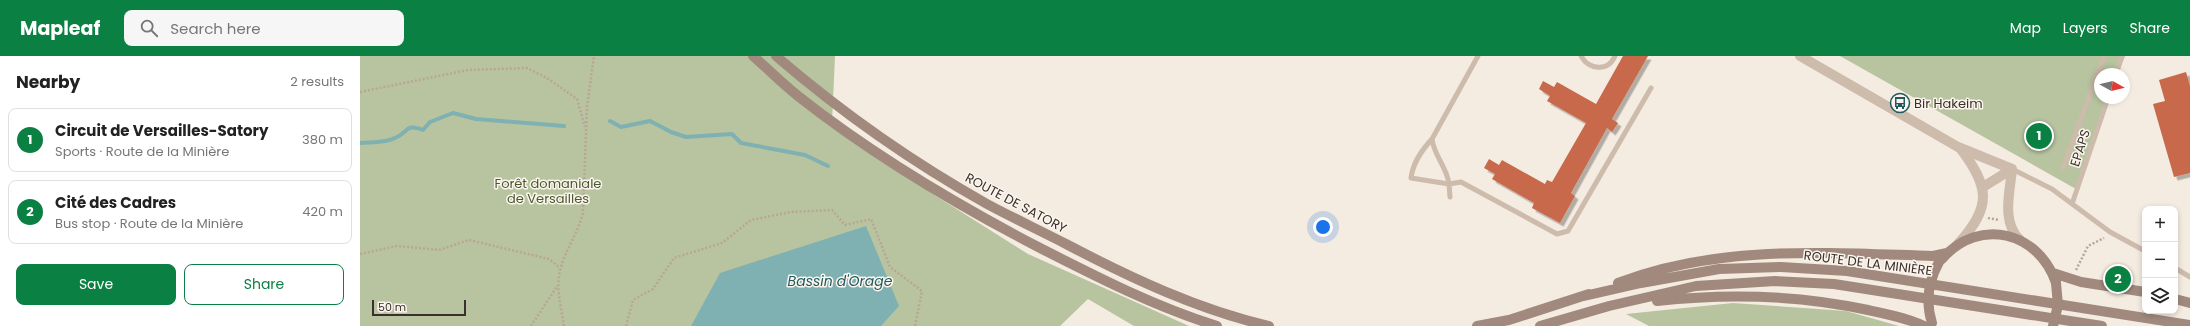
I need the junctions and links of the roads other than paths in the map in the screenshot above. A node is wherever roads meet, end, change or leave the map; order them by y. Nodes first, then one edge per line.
1 (753, 56) edge
2 (776, 56) edge
3 (1478, 56) edge
4 (1581, 56) edge
5 (1615, 56) edge
6 (1800, 56) edge
7 (2104, 56) edge
8 (2122, 56) edge
9 (2118, 68) edge
10 (1651, 88) dead end
11 (2106, 104) edge
12 (1432, 139) junction
13 (1958, 147) junction
14 (2063, 168) dead end
15 (2012, 169) junction
16 (1449, 184) junction
17 (1984, 187) junction
18 (1450, 197) dead end
19 (2072, 204) junction
20 (2020, 240) junction
21 (1958, 244) junction
22 (2142, 249) edge
23 (1947, 253) junction
24 (2178, 270) edge
25 (2053, 273) junction
26 (2190, 276) edge
27 (2142, 292) edge
28 (1584, 296) junction
29 (2178, 300) edge
30 (2190, 303) edge
31 (1609, 306) junction
32 (1930, 325) edge
33 (2190, 325) edge
34 (1217, 326) edge
35 (1269, 326) edge
36 (1477, 326) edge
37 (1540, 326) edge
38 (2053, 326) edge
39 (2102, 326) edge

1 - 34 main road, ROUTE DE SATORY
2 - 35 main road, ROUTE DE SATORY
3 - 12 lane
4 - 5 lane
6 - 13 street
7 - 14 lane
8 - 9 lane
10 - 16 lane
11 - 19 lane, EPAPS
12 - 16 lane
12 - 16 lane
13 - 15 street
13 - 17 street
15 - 17 street
15 - 19 lane
15 - 20 street
16 - 18 lane
17 - 21 street
19 - 22 lane
20 - 21 main road
20 - 25 main road
21 - 23 main road
23 - 28 main road
23 - 32 main road, bridge
24 - 26 lane
25 - 27 main road
25 - 38 main road, bridge
28 - 33 main road, ROUTE DE LA MINIÈRE
28 - 36 main road
29 - 30 main road
31 - 32 main road
31 - 37 main road
31 - 39 main road, ROUTE DE LA MINIÈRE

